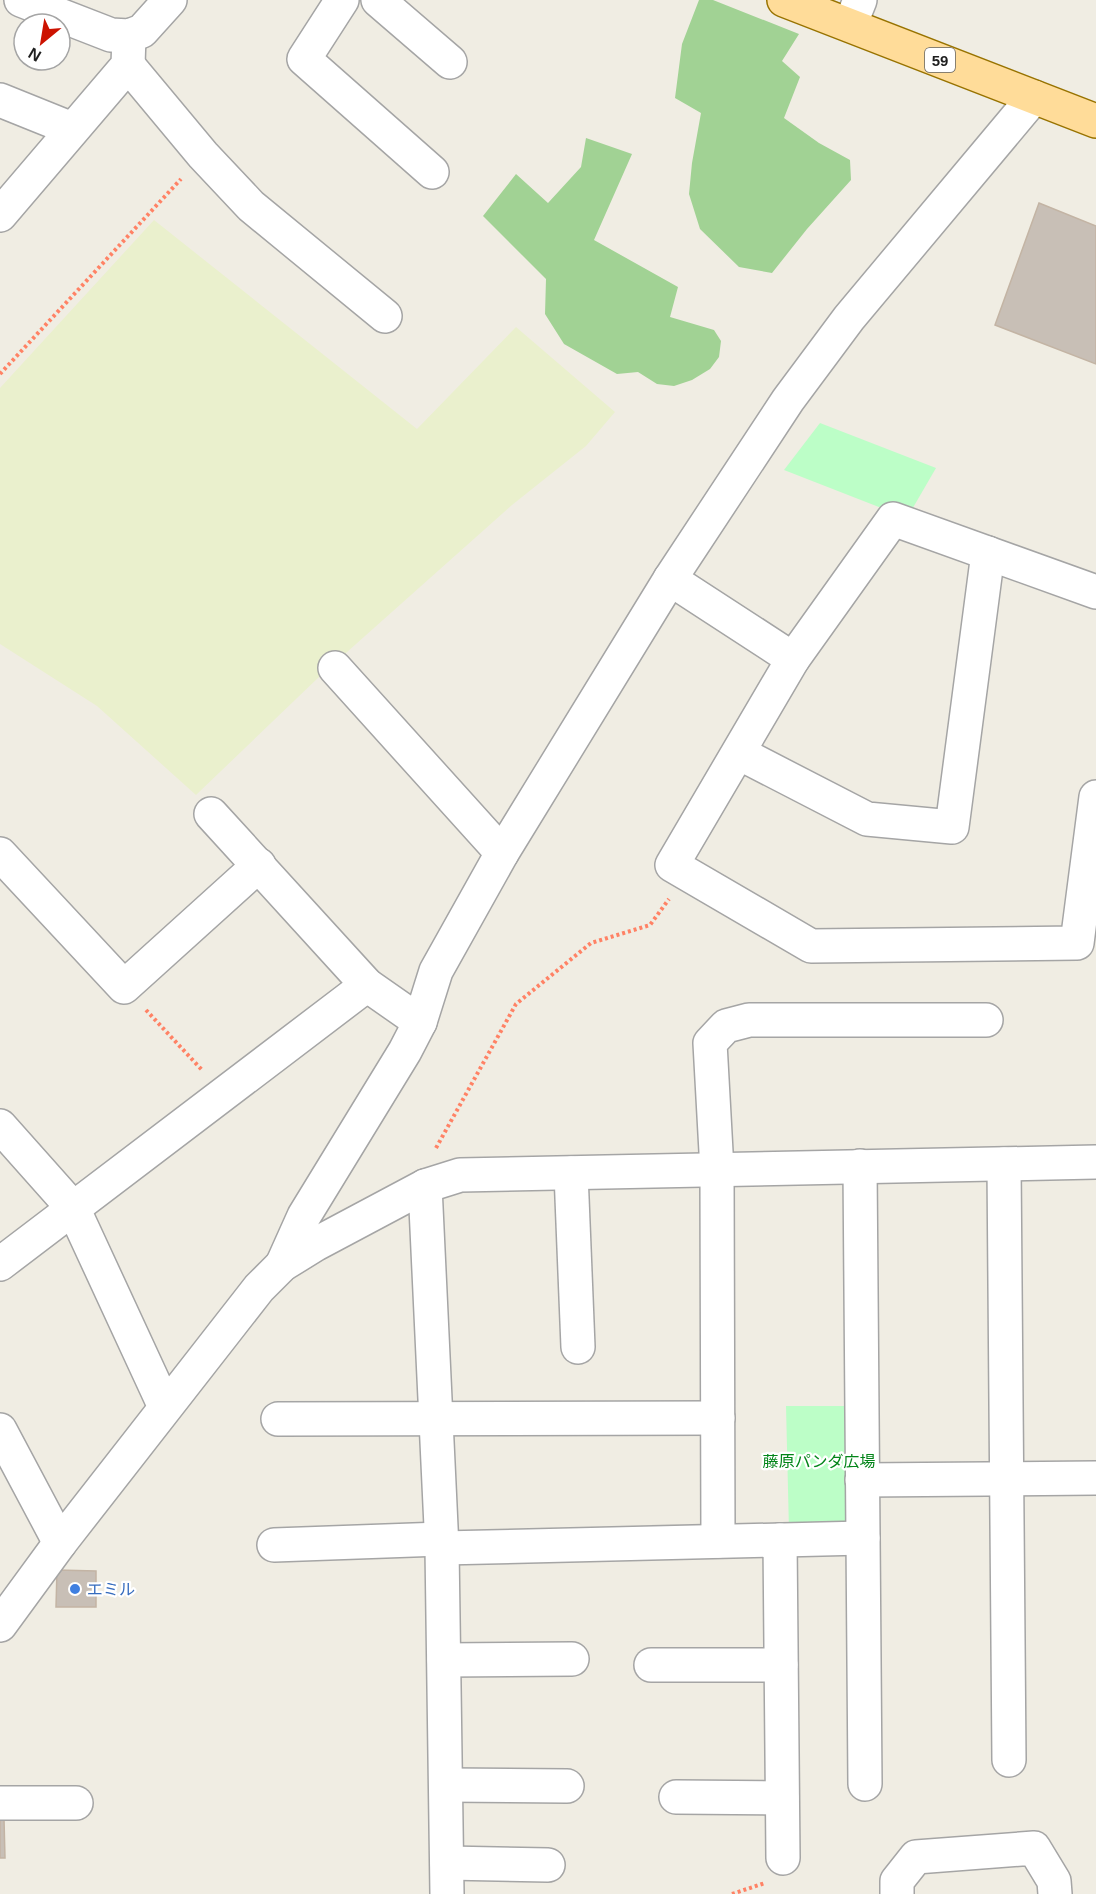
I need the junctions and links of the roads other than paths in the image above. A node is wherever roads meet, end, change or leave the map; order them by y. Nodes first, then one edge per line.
1 (21, 0) edge
2 (170, 0) edge
3 (342, 0) edge
4 (378, 0) edge
5 (784, 0) edge
6 (855, 12) edge
7 (129, 51) junction
8 (450, 62) dead end
9 (1034, 97) junction
10 (0, 100) edge
11 (1096, 121) edge
12 (72, 129) junction
13 (432, 172) dead end
14 (0, 215) edge
15 (385, 316) dead end
16 (988, 553) junction
17 (670, 579) junction
18 (1096, 592) edge
19 (793, 659) junction
20 (335, 668) dead end
21 (739, 753) junction
22 (1096, 797) edge
23 (211, 814) dead end
24 (502, 853) junction
25 (259, 865) junction
26 (5, 869) edge
27 (367, 985) junction
28 (986, 1020) dead end
29 (420, 1022) junction
30 (0, 1126) edge
31 (1096, 1162) edge
32 (1004, 1164) junction
33 (860, 1166) junction
34 (717, 1170) junction
35 (571, 1173) junction
36 (418, 1190) junction
37 (74, 1208) junction
38 (0, 1264) edge
39 (282, 1265) junction
40 (578, 1347) dead end
41 (165, 1407) junction
42 (435, 1418) junction
43 (717, 1418) junction
44 (278, 1419) dead end
45 (0, 1430) edge
46 (1096, 1478) edge
47 (1006, 1479) junction
48 (862, 1480) junction
49 (863, 1538) junction
50 (780, 1540) junction
51 (718, 1541) junction
52 (60, 1543) junction
53 (442, 1543) junction
54 (274, 1545) dead end
55 (0, 1626) edge
56 (572, 1659) dead end
57 (444, 1660) junction
58 (651, 1665) dead end
59 (781, 1665) junction
60 (1009, 1760) dead end
61 (865, 1784) dead end
62 (446, 1785) junction
63 (567, 1786) dead end
64 (676, 1797) dead end
65 (782, 1798) junction
66 (0, 1803) edge
67 (76, 1803) dead end
68 (783, 1858) dead end
69 (548, 1865) dead end
70 (447, 1879) edge
71 (897, 1894) edge
72 (1054, 1894) edge

1 - 7 street
2 - 7 street
3 - 13 street
4 - 8 street
5 - 6 main road, 59
6 - 9 main road, 59
7 - 12 street
7 - 15 street
9 - 11 main road, 59
9 - 17 street
10 - 12 street
12 - 14 street
16 - 18 street
16 - 19 street
16 - 21 street
17 - 19 street
17 - 24 street
19 - 21 street
20 - 24 street
21 - 22 street
23 - 25 street
24 - 29 street
25 - 26 street
25 - 27 street
27 - 29 street
27 - 37 street
28 - 34 street
29 - 39 street
30 - 37 street
31 - 32 street
32 - 33 street
32 - 47 street
33 - 34 street
33 - 48 street
34 - 35 street
34 - 43 street
35 - 36 street
35 - 40 street
36 - 39 street
36 - 42 street
37 - 38 street
37 - 41 street
39 - 41 street
41 - 52 street
42 - 43 street
42 - 44 street
42 - 53 street
43 - 51 street
45 - 52 street
46 - 47 street
47 - 48 street
47 - 60 street
48 - 49 street
49 - 50 street
49 - 61 street
50 - 51 street
50 - 59 street
51 - 53 street
52 - 55 street
53 - 54 street
53 - 57 street
56 - 57 street
57 - 62 street
58 - 59 street
59 - 65 street
62 - 63 street
62 - 70 street
64 - 65 street
65 - 68 street
66 - 67 street
69 - 70 street
71 - 72 street

